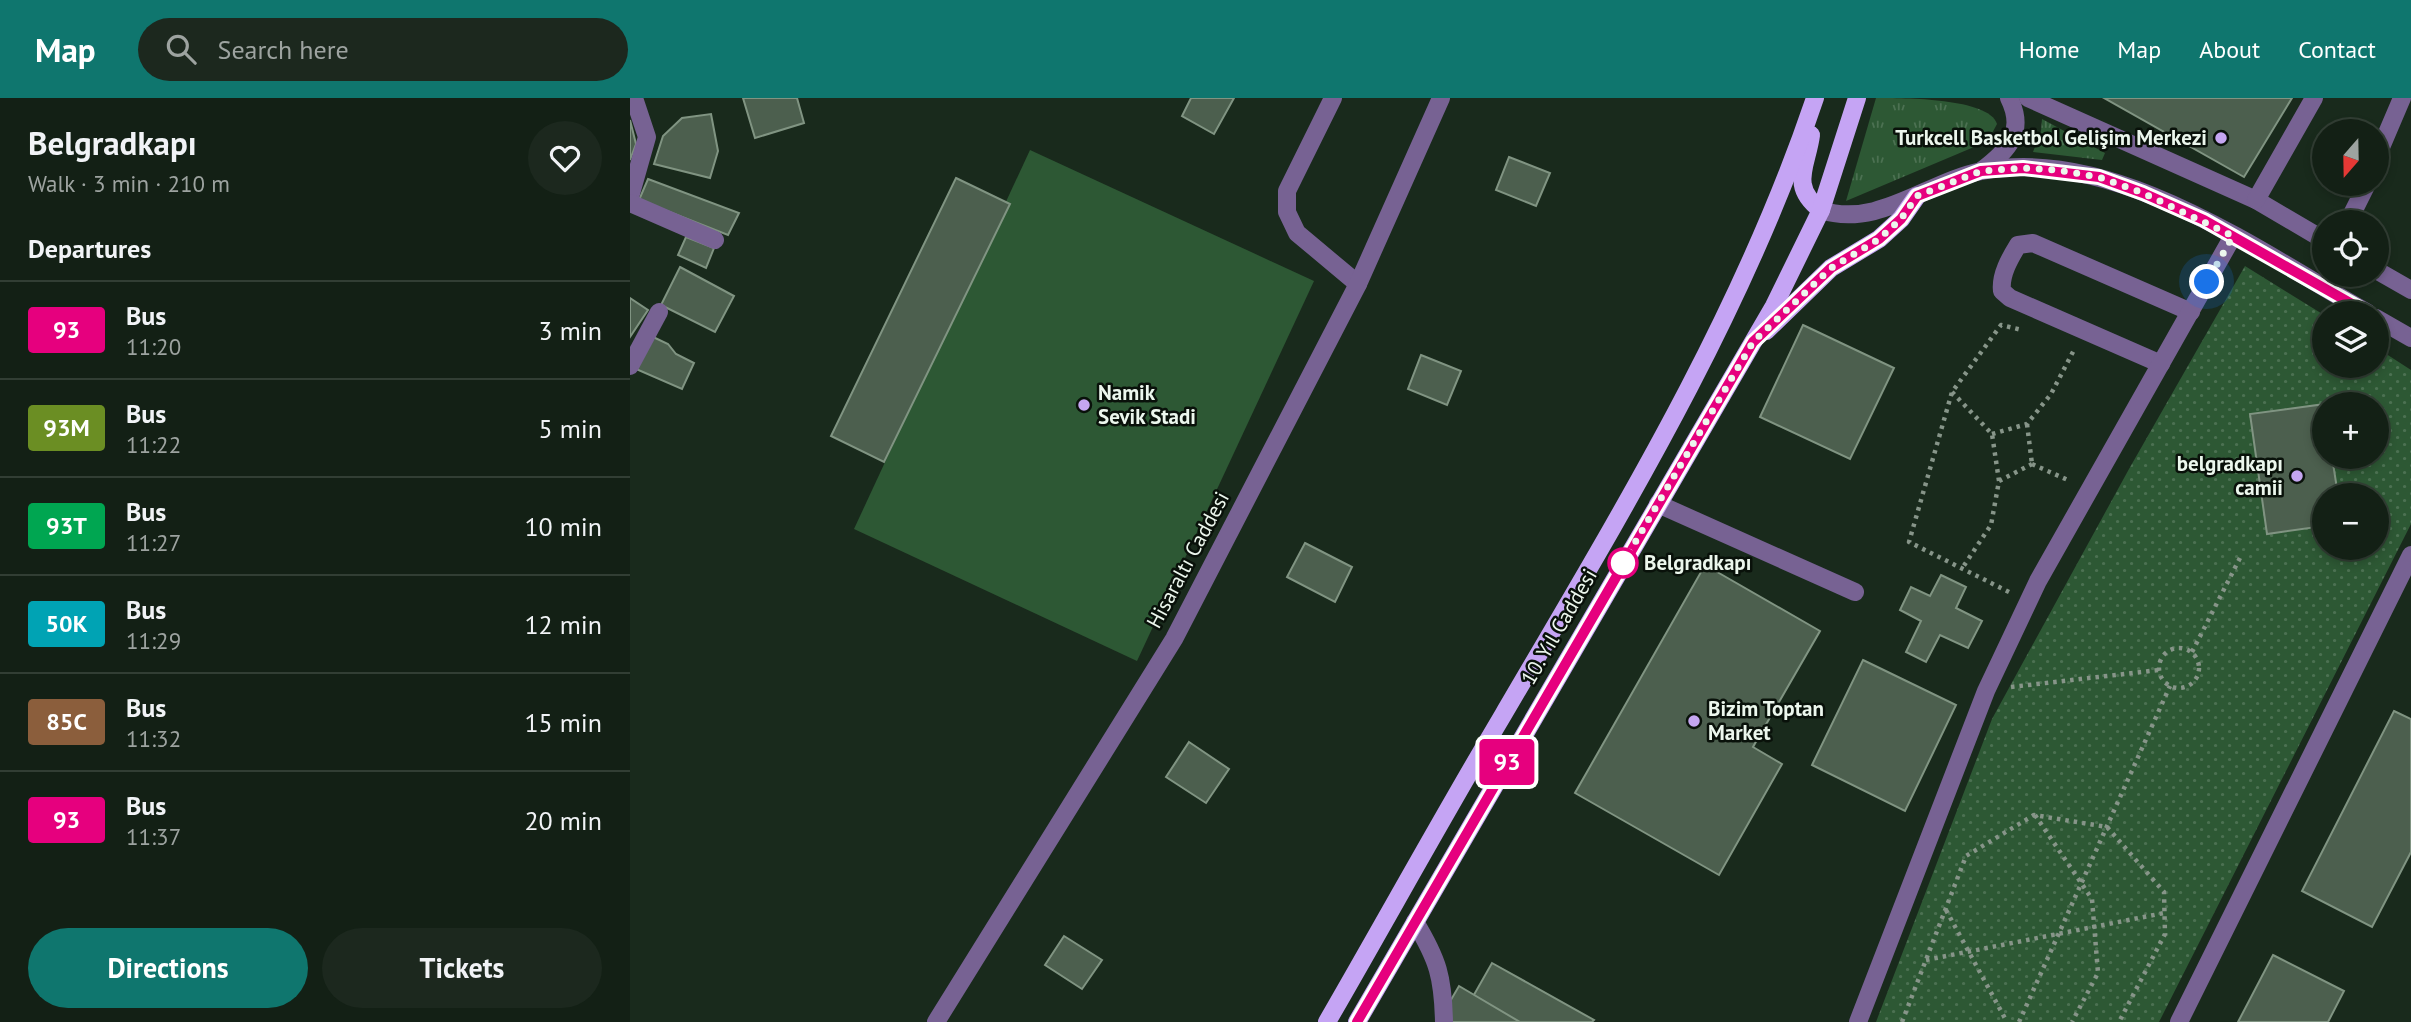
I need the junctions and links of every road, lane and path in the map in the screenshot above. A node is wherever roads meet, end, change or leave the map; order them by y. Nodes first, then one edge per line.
1 (634, 98) edge
2 (1334, 98) edge
3 (1441, 98) edge
4 (1857, 98) edge
5 (2009, 98) edge
6 (2028, 98) edge
7 (2314, 98) edge
8 (2402, 98) edge
9 (1813, 106) edge
10 (2389, 128) edge
11 (1981, 171) junction
12 (1917, 196) junction
13 (630, 197) edge
14 (2256, 200) junction
15 (630, 204) edge
16 (1821, 210) junction
17 (2312, 233) edge
18 (2233, 236) junction
19 (715, 240) dead end
20 (2312, 273) edge
21 (2389, 278) edge
22 (1358, 284) junction
23 (2333, 287) edge
24 (2411, 290) edge
25 (2352, 301) edge
26 (659, 312) dead end
27 (2191, 312) junction
28 (2001, 325) dead end
29 (2389, 325) edge
30 (2411, 338) edge
31 (1753, 342) junction
32 (2077, 344) dead end
33 (2161, 364) junction
34 (630, 366) edge
35 (1952, 392) junction
36 (2027, 424) junction
37 (1992, 434) junction
38 (2032, 464) junction
39 (1999, 481) junction
40 (2090, 489) junction
41 (1658, 504) junction
42 (2242, 554) dead end
43 (2411, 555) edge
44 (1963, 568) junction
45 (1855, 592) dead end
46 (2028, 602) junction
47 (2192, 652) junction
48 (2159, 670) junction
49 (2170, 686) junction
50 (1986, 691) junction
51 (2034, 815) junction
52 (2107, 827) junction
53 (2081, 884) junction
54 (1946, 910) junction
55 (2164, 913) junction
56 (1415, 922) junction
57 (2094, 927) junction
58 (2059, 934) junction
59 (1969, 952) junction
60 (1926, 960) junction
61 (936, 1022) edge
62 (1327, 1022) edge
63 (1357, 1022) edge
64 (1444, 1022) edge
65 (1858, 1022) edge
66 (1902, 1022) edge
67 (2007, 1022) edge
68 (2019, 1022) edge
69 (2072, 1022) edge
70 (2119, 1022) edge
71 (2179, 1022) edge

1 - 13 street
2 - 22 street
3 - 22 street, Hisaraltı Caddesi
4 - 16 main road, 10. Yıl Caddesi
5 - 11 street
6 - 14 street
7 - 14 street
8 - 10 street
9 - 16 main road
9 - 62 main road, 10. Yıl Caddesi
11 - 12 street
11 - 18 street
12 - 16 street
12 - 31 main road
14 - 17 street
15 - 19 street
16 - 31 main road, 10. Yıl Caddesi
18 - 20 street
18 - 27 street
21 - 24 street
22 - 61 street, Hisaraltı Caddesi
23 - 25 street
26 - 34 street
27 - 33 street
27 - 33 street
28 - 35 path
29 - 30 street
31 - 41 main road, 10. Yıl Caddesi
32 - 36 path
33 - 40 street
35 - 37 path
35 - 44 path
36 - 37 path
36 - 38 path
37 - 39 path
38 - 39 path
38 - 40 path
39 - 44 path
40 - 46 street
41 - 45 street
41 - 56 main road, 10. Yıl Caddesi
42 - 47 path
43 - 71 street
44 - 46 path
46 - 50 street
47 - 48 path
47 - 49 path
48 - 49 path
48 - 50 path
49 - 52 path
50 - 65 street
51 - 52 path
51 - 53 path
51 - 54 path
52 - 53 path
52 - 55 path
53 - 57 path
53 - 58 path
54 - 59 path
54 - 60 path
55 - 57 path
55 - 70 path
56 - 63 main road, 10. Yıl Caddesi
56 - 64 street
57 - 58 path
57 - 69 path
58 - 59 path
58 - 68 path
59 - 60 path
59 - 67 path
60 - 66 path

